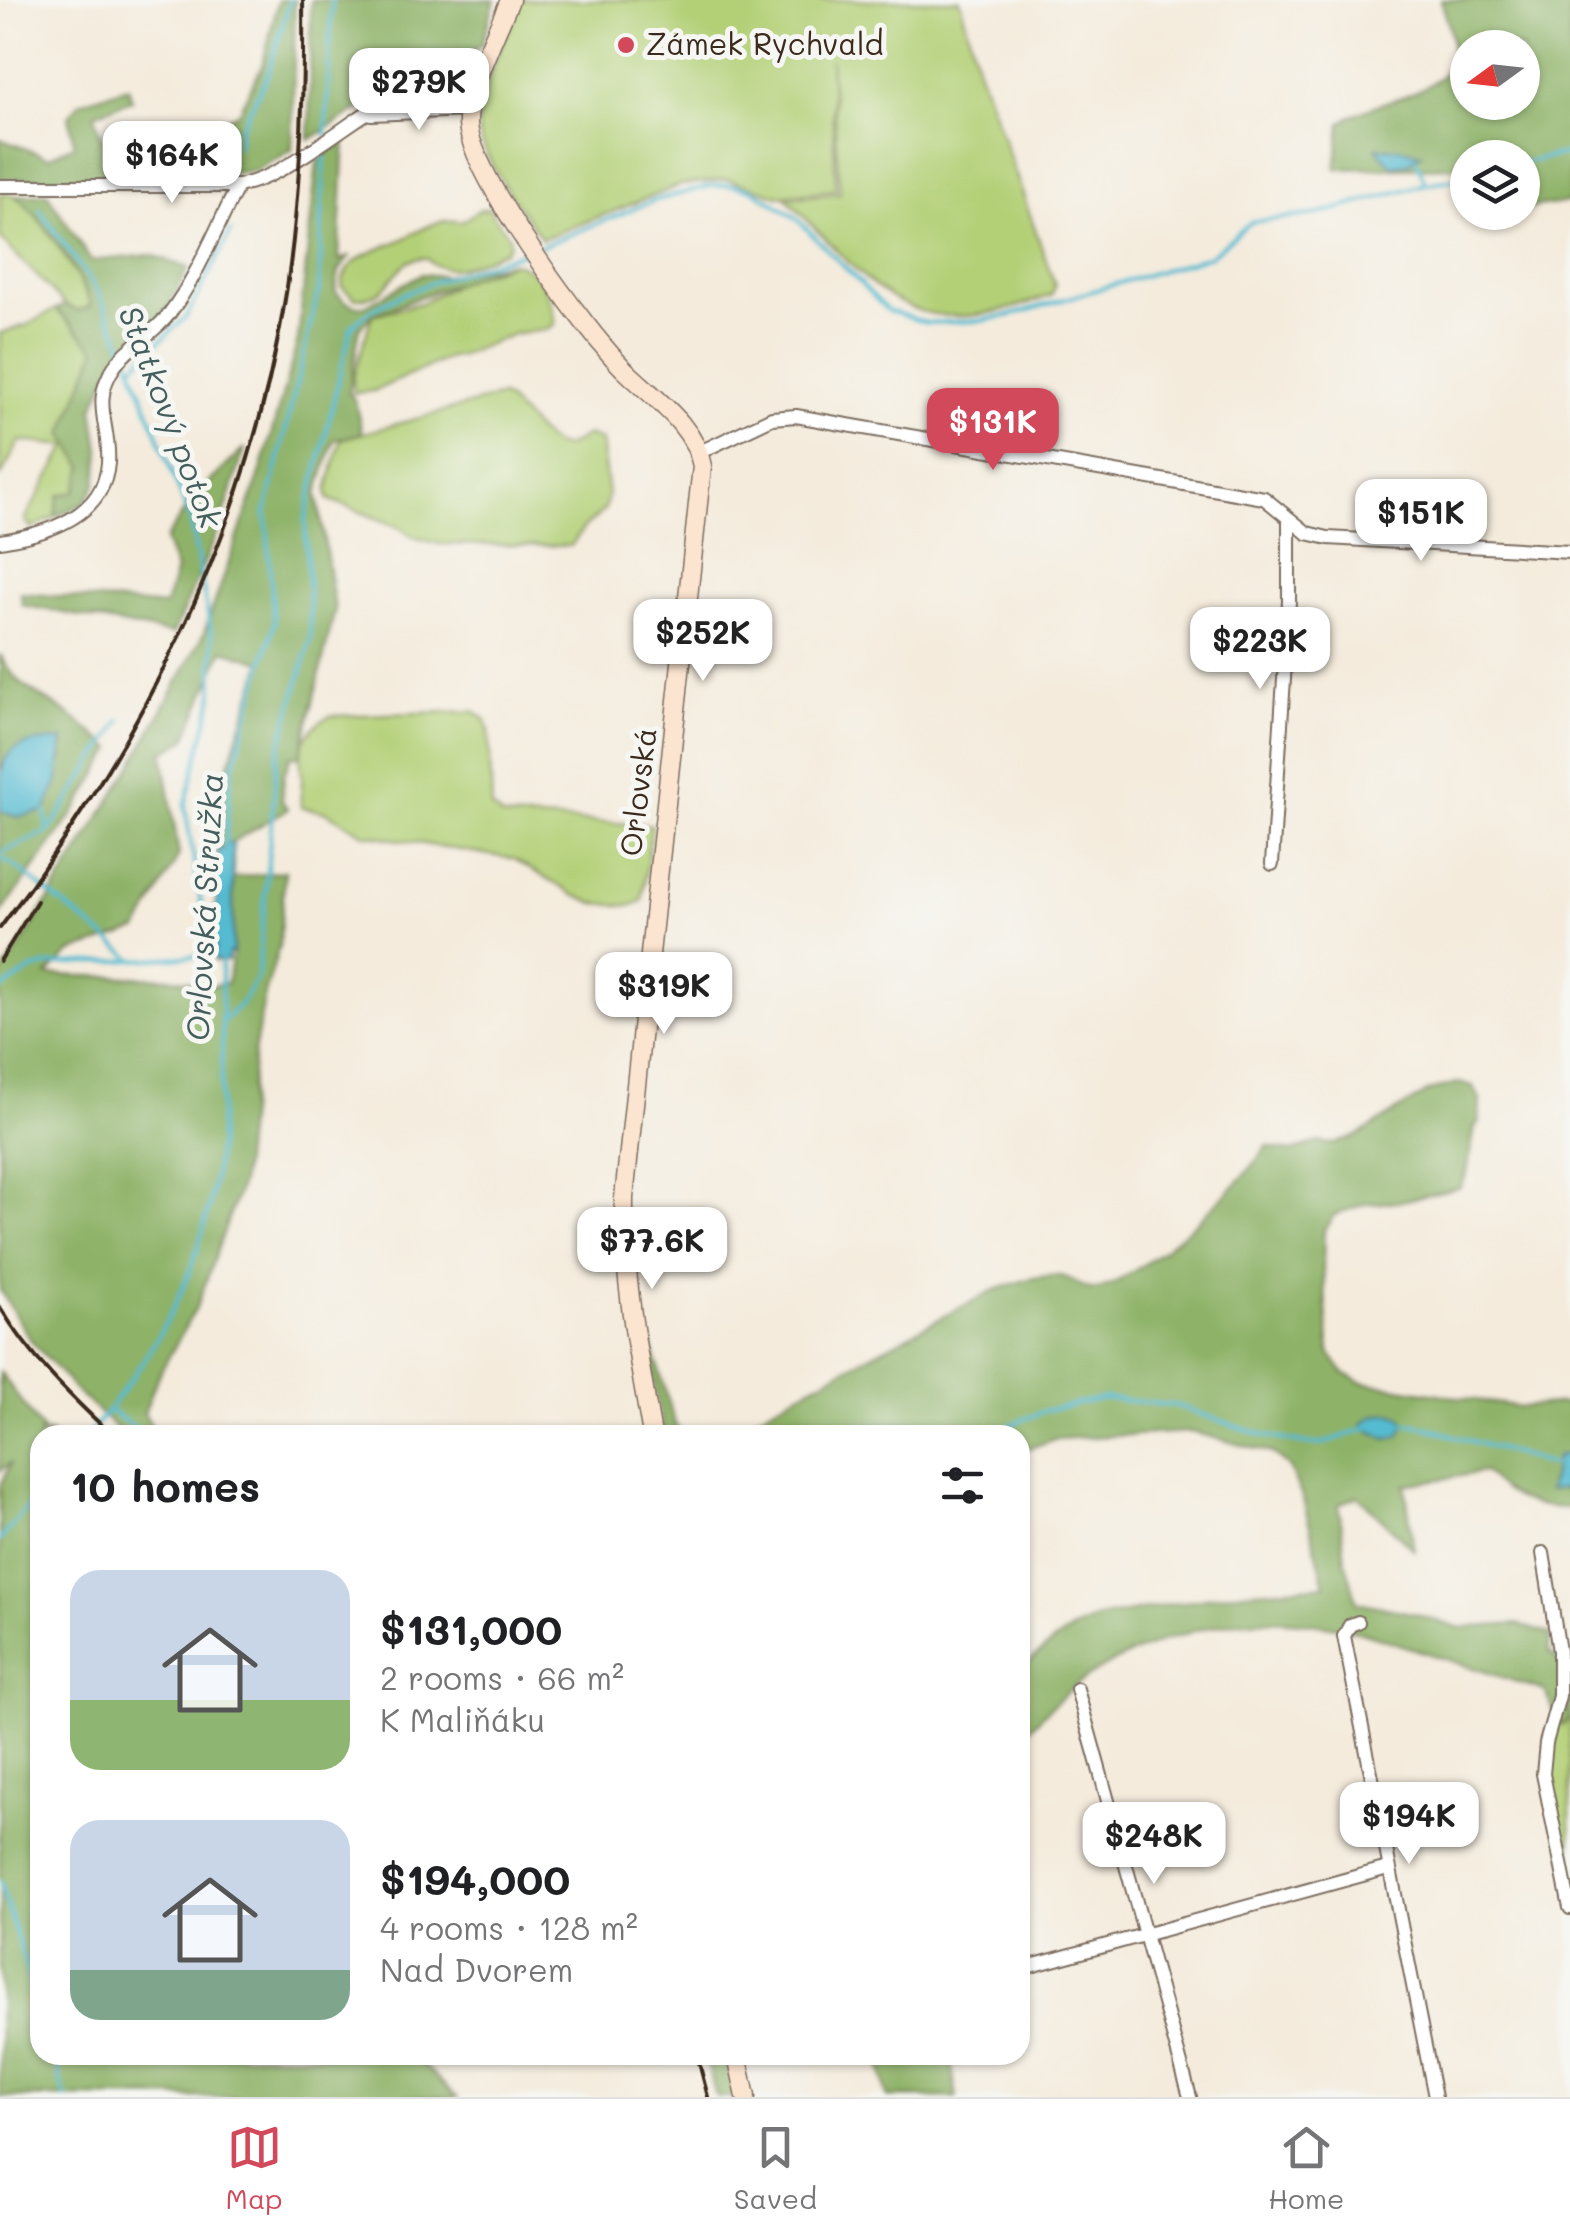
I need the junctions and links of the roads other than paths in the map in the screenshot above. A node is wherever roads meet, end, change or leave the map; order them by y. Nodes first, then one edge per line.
1 (510, 0) edge
2 (486, 58) junction
3 (468, 110) junction
4 (369, 114) junction
5 (0, 186) edge
6 (238, 186) junction
7 (700, 452) junction
8 (1289, 522) junction
9 (0, 540) edge
10 (1570, 552) edge
11 (1272, 864) dead end
12 (650, 1425) edge
13 (1543, 1553) dead end
14 (1358, 1622) dead end
15 (1077, 1689) dead end
16 (1564, 1697) edge
17 (1388, 1868) junction
18 (1570, 1908) edge
19 (1144, 1933) junction
20 (1030, 1965) edge
21 (739, 2065) edge
22 (746, 2097) edge
23 (1190, 2097) edge
24 (1435, 2097) edge

1 - 2 main road
2 - 3 main road
2 - 4 street
3 - 4 street
3 - 7 main road
4 - 6 street
5 - 6 street
6 - 9 street
7 - 8 street
7 - 12 main road, Orlovská
8 - 10 street
8 - 11 street
13 - 16 street
14 - 17 street
15 - 19 street
16 - 18 street
17 - 19 street
17 - 24 street
19 - 20 street
19 - 23 street
21 - 22 main road

